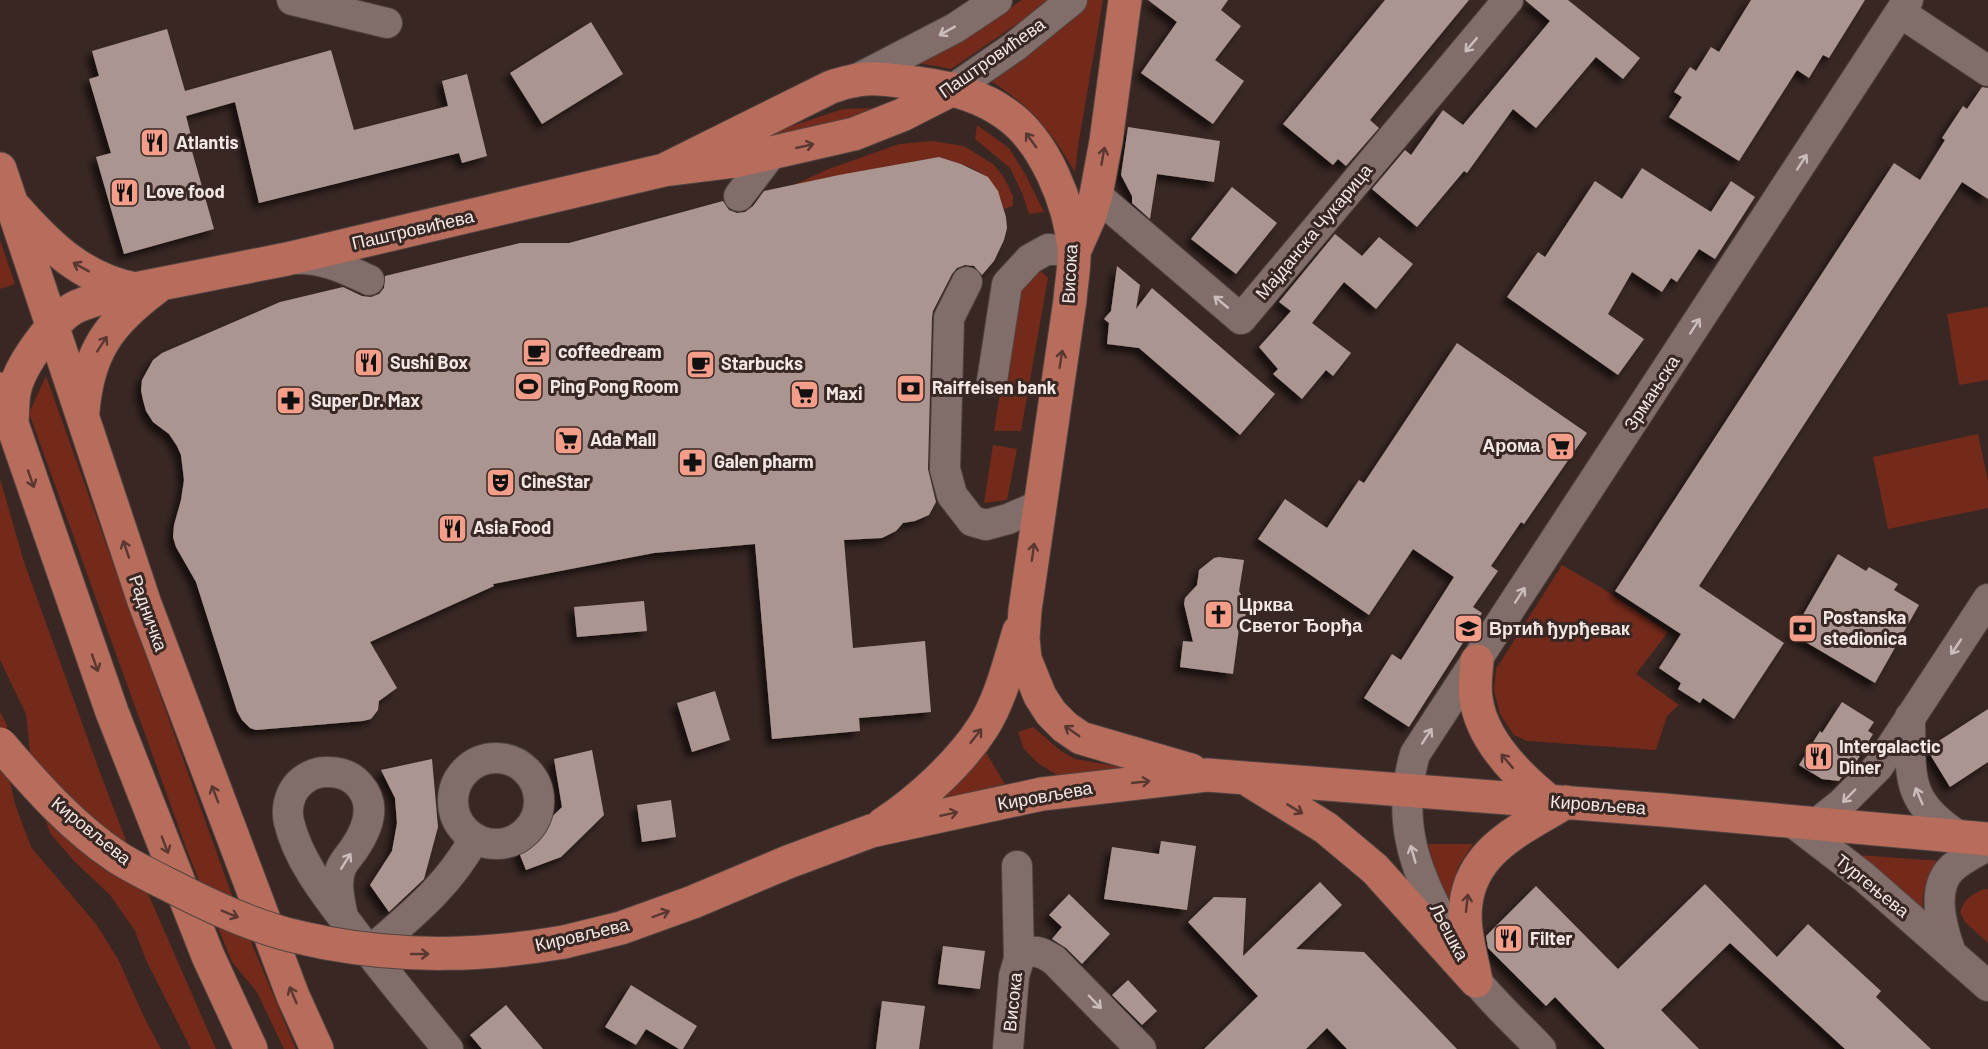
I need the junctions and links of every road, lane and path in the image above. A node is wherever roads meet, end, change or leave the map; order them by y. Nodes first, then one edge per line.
1 (292, 0) edge
2 (997, 0) edge
3 (1072, 0) edge
4 (1125, 0) edge
5 (1508, 0) edge
6 (1911, 11) edge
7 (387, 23) dead end
8 (1988, 71) edge
9 (855, 80) junction
10 (953, 89) junction
11 (771, 154) junction
12 (0, 169) edge
13 (664, 170) junction
14 (1096, 195) junction
15 (739, 196) dead end
16 (11, 203) junction
17 (1074, 252) junction
18 (287, 259) junction
19 (369, 280) dead end
20 (967, 282) dead end
21 (147, 287) junction
22 (53, 325) junction
23 (992, 381) dead end
24 (0, 389) edge
25 (83, 420) junction
26 (11, 424) junction
27 (1040, 505) junction
28 (1988, 599) edge
29 (1025, 610) junction
30 (1477, 661) junction
31 (1910, 717) junction
32 (0, 744) edge
33 (1207, 775) junction
34 (1245, 778) junction
35 (1407, 790) junction
36 (1558, 802) junction
37 (1804, 822) junction
38 (871, 831) junction
39 (474, 839) dead end
40 (1978, 840) edge
41 (1017, 866) dead end
42 (343, 917) dead end
43 (369, 952) junction
44 (1951, 952) junction
45 (1019, 959) junction
46 (1476, 981) junction
47 (1988, 986) edge
48 (251, 1049) edge
49 (316, 1049) edge
50 (448, 1049) edge
51 (1008, 1049) edge
52 (1141, 1049) edge
53 (1541, 1049) edge

1 - 7 street
2 -> 9 street, Паштровићева
3 - 10 street, Паштровићева
14 -> 4 main road
5 -> 14 street, Мајданска Чукарица
6 - 8 street
30 -> 6 street, Зрмањска
9 - 10 main road, Висока
9 - 13 main road, Паштровићева
11 -> 10 main road, Паштровићева
17 -> 10 main road, Висока
11 - 13 main road, Паштровићева
11 - 15 street
12 - 16 main road, Радничка
13 - 18 main road, Паштровићева
14 - 17 main road
21 -> 16 main road, Паштровићева
16 - 22 main road, Радничка
17 - 23 street
27 -> 17 main road, Висока
18 - 19 street
18 - 21 main road, Паштровићева
20 - 27 street
21 - 22 main road
25 -> 21 main road, Паштровићева
22 - 25 main road, Радничка
22 - 26 main road
24 - 26 main road
49 -> 25 main road, Радничка
26 -> 48 main road
29 -> 27 main road, Висока
28 -> 31 street
33 -> 29 main road, Кировљева
38 -> 29 main road
35 -> 30 street, Зрмањска
36 -> 30 main road
31 -> 37 street
40 -> 31 street
32 -> 38 main road, Кировљева, bridge
33 - 34 main road, Кировљева
38 -> 33 main road, Кировљева
34 - 35 main road, Кировљева
34 -> 46 main road
35 - 36 main road, Кировљева
46 -> 35 street, Љешка
36 - 37 main road, Кировљева
46 -> 36 main road
37 - 40 main road, Кировљева
37 - 44 street, Тургењева
39 - 43 street
40 - 44 street, Тургењева
41 - 45 street
42 - 43 street
43 - 50 street
44 - 47 street, Тургењева
45 - 51 street, Висока
45 -> 52 street, Висока
46 - 53 street, Љешка

